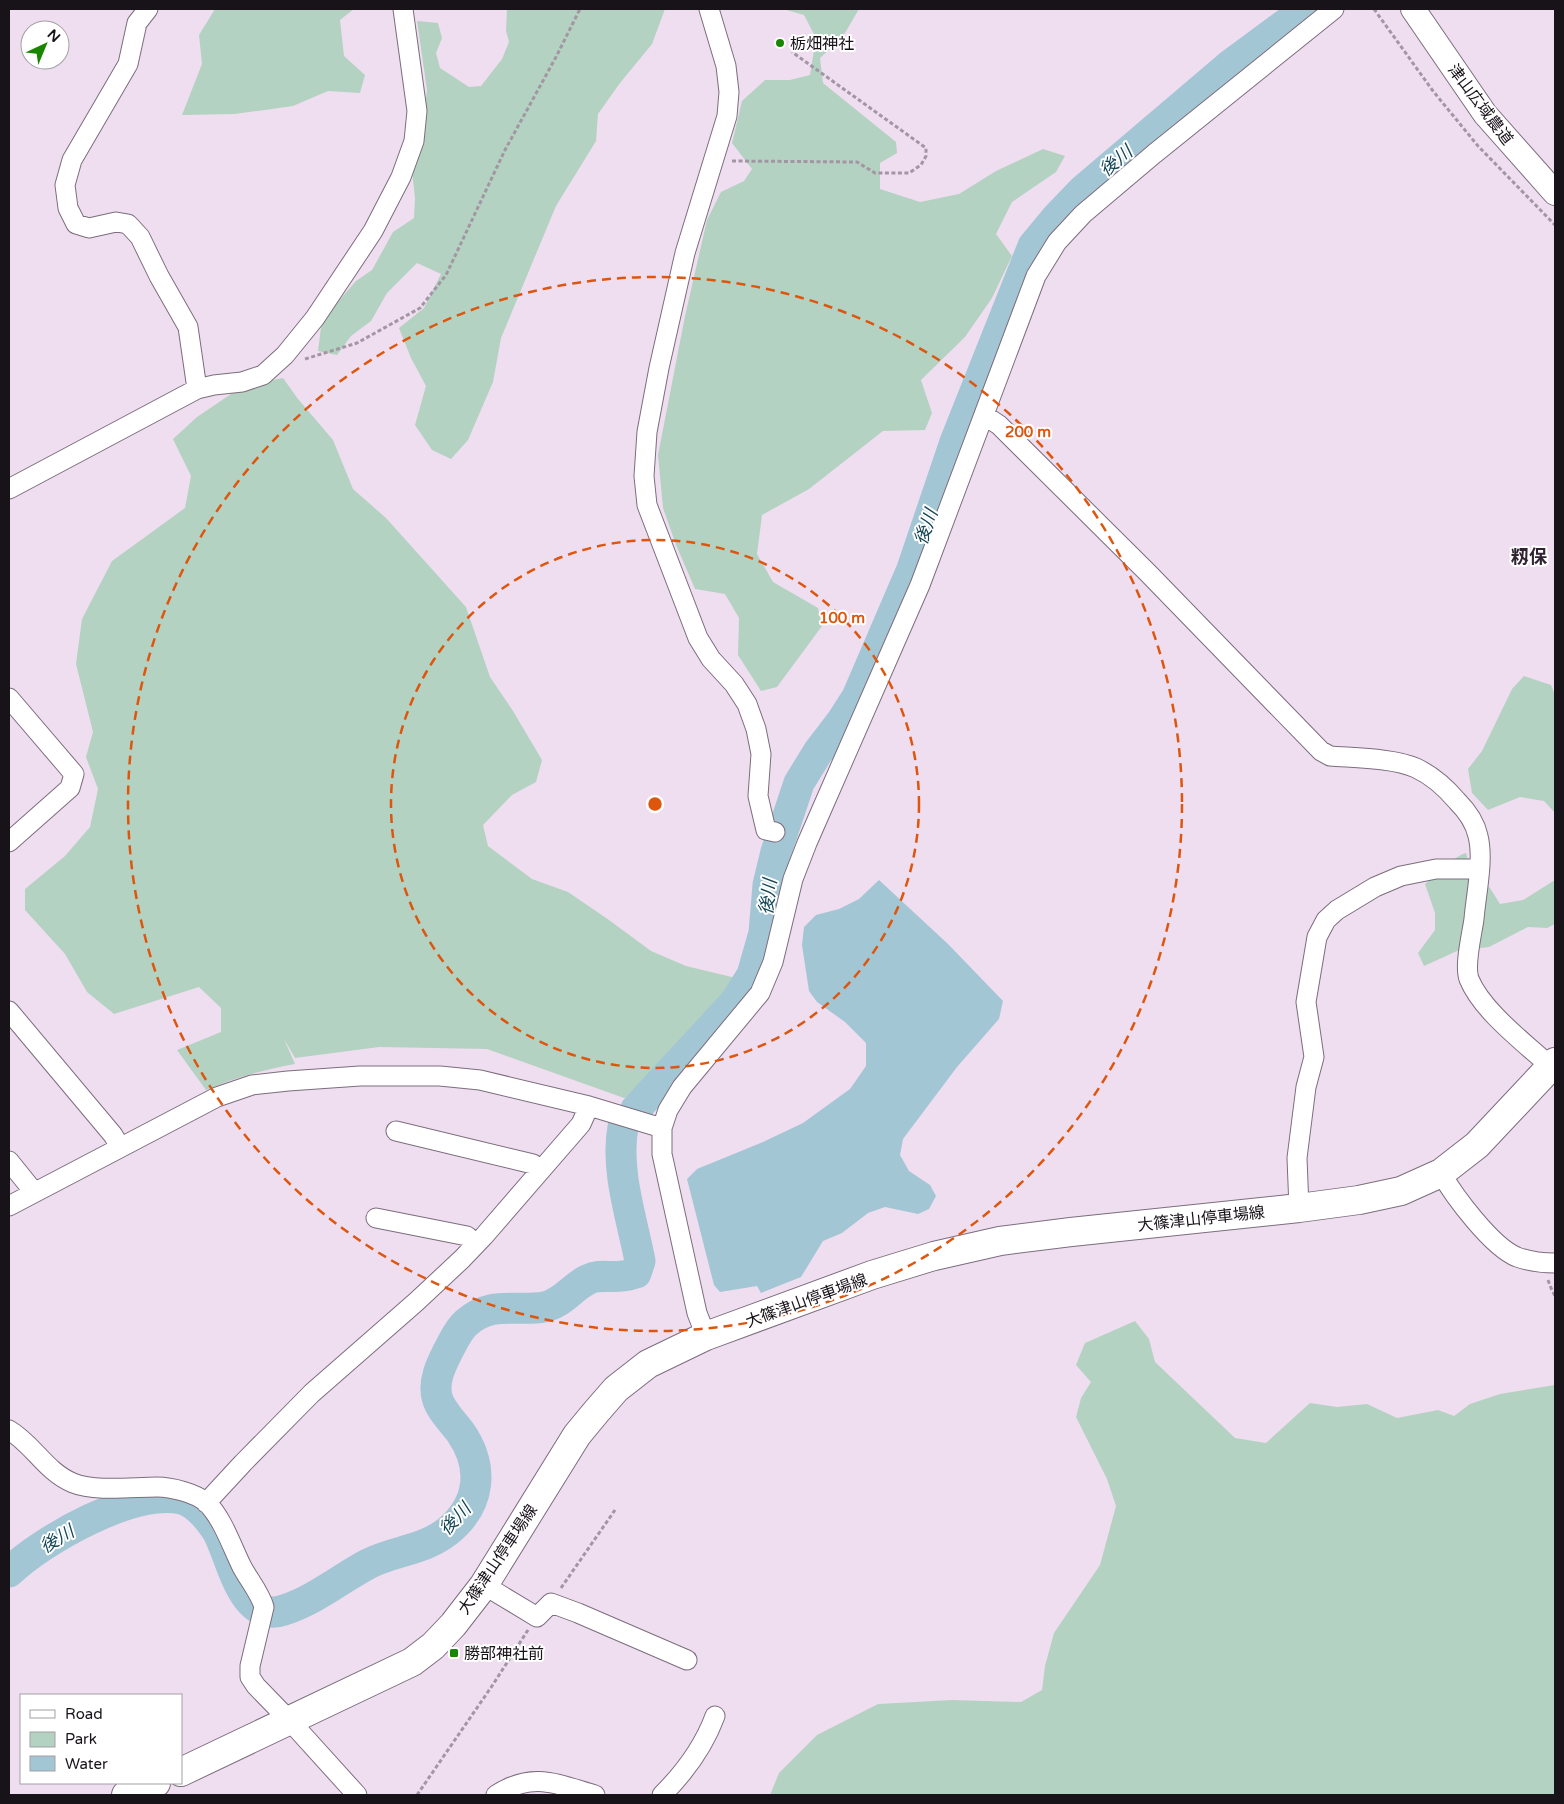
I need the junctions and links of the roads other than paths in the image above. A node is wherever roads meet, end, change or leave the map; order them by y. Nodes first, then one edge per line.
1 (148, 9) edge
2 (403, 9) edge
3 (709, 9) edge
4 (1334, 9) edge
5 (1413, 9) edge
6 (1555, 194) edge
7 (197, 389) junction
8 (984, 415) junction
9 (9, 489) edge
10 (9, 698) edge
11 (775, 832) dead end
12 (9, 842) edge
13 (1479, 869) junction
14 (9, 1012) edge
15 (1553, 1065) edge
16 (590, 1106) junction
17 (662, 1128) junction
18 (396, 1131) dead end
19 (120, 1147) junction
20 (9, 1161) edge
21 (541, 1170) junction
22 (1441, 1173) junction
23 (34, 1192) junction
24 (9, 1206) edge
25 (1299, 1208) junction
26 (376, 1218) dead end
27 (476, 1244) junction
28 (1555, 1263) edge
29 (706, 1336) junction
30 (9, 1430) edge
31 (206, 1503) junction
32 (484, 1585) junction
33 (687, 1660) dead end
34 (715, 1716) dead end
35 (290, 1721) junction
36 (182, 1772) edge
37 (154, 1784) edge
38 (126, 1795) edge
39 (357, 1795) edge
40 (496, 1795) edge
41 (595, 1795) edge
42 (662, 1795) edge

1 - 7 street
2 - 7 street
3 - 11 street
4 - 8 street
5 - 6 street, 津山広域農道
7 - 9 street
8 - 13 street
8 - 17 street
10 - 12 street
13 - 15 street
13 - 25 street
14 - 19 street
15 - 22 main road, 大篠津山停車場線
16 - 17 street
16 - 19 street
16 - 21 street
17 - 29 street
18 - 21 street
19 - 23 street
20 - 23 street
21 - 27 street
22 - 25 main road, 大篠津山停車場線
22 - 28 street
23 - 24 street
25 - 29 main road, 大篠津山停車場線
26 - 27 street
27 - 31 street
29 - 32 main road, 大篠津山停車場線
30 - 31 street
31 - 35 street
32 - 33 street
32 - 35 main road, 大篠津山停車場線
34 - 42 street
35 - 36 main road, 大篠津山停車場線
35 - 39 street
37 - 38 main road
40 - 41 street

